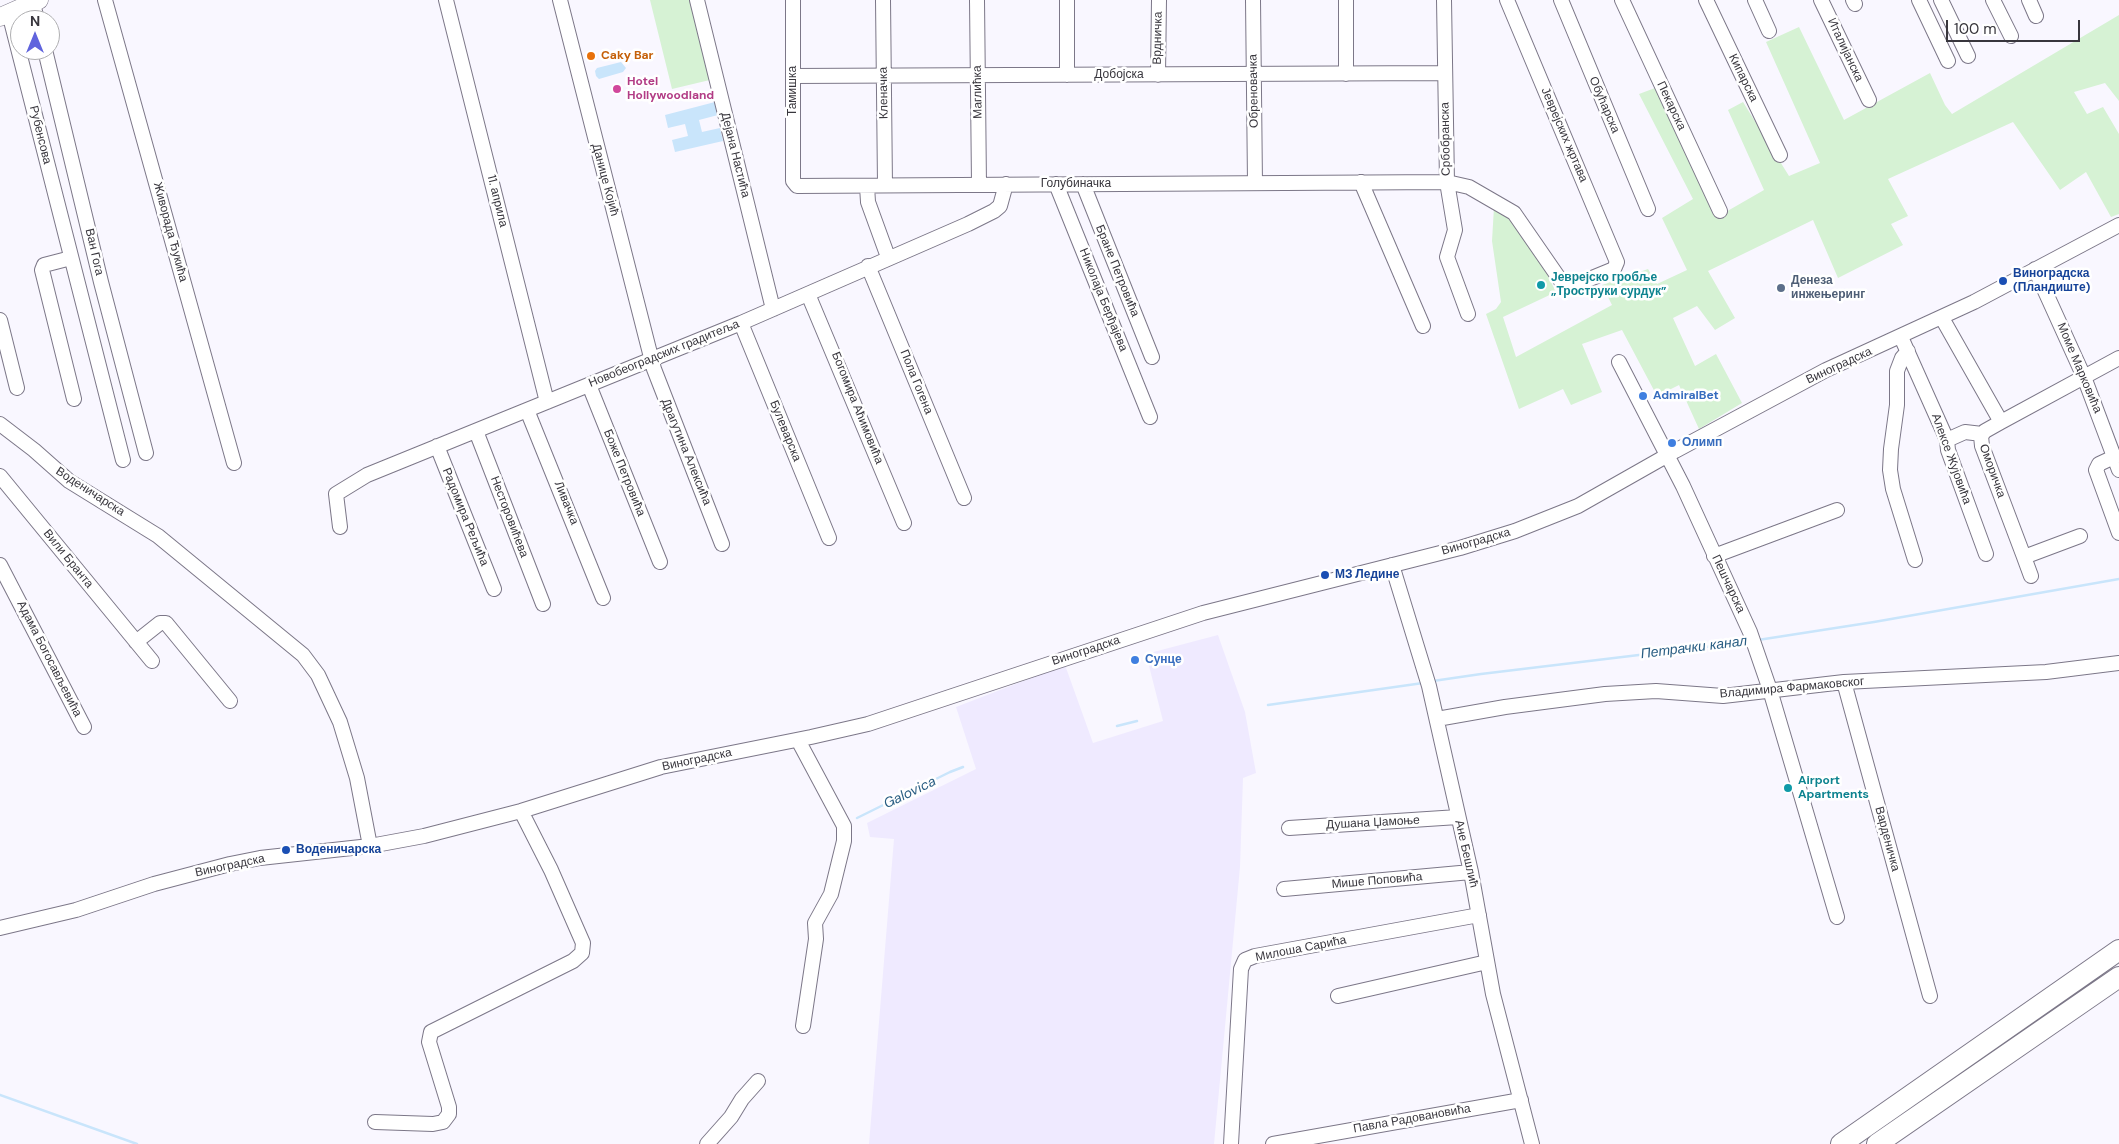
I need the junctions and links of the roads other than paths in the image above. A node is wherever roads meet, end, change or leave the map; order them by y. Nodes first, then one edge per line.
1 (105, 0) edge
2 (446, 0) edge
3 (560, 0) edge
4 (697, 0) edge
5 (792, 0) edge
6 (884, 0) edge
7 (977, 0) edge
8 (1067, 0) edge
9 (1159, 0) edge
10 (1254, 0) edge
11 (1346, 0) edge
12 (1444, 0) edge
13 (1507, 0) edge
14 (1560, 0) edge
15 (1622, 0) edge
16 (1706, 0) edge
17 (1755, 0) edge
18 (1821, 0) edge
19 (1919, 0) edge
20 (1941, 0) edge
21 (1993, 0) edge
22 (2029, 0) edge
23 (36, 1) edge
24 (4, 15) edge
25 (2036, 16) dead end
26 (1769, 31) dead end
27 (2011, 36) dead end
28 (1968, 56) dead end
29 (46, 60) edge
30 (1948, 61) dead end
31 (1445, 73) junction
32 (884, 74) junction
33 (1254, 74) junction
34 (1346, 74) junction
35 (978, 75) junction
36 (1067, 75) junction
37 (1158, 75) junction
38 (793, 76) junction
39 (1869, 100) dead end
40 (1780, 155) dead end
41 (793, 182) joint
42 (1361, 182) junction
43 (1446, 182) junction
44 (1255, 183) junction
45 (979, 184) junction
46 (1006, 184) junction
47 (1056, 184) junction
48 (1083, 184) junction
49 (885, 185) junction
50 (867, 186) junction
51 (1648, 209) dead end
52 (1720, 212) dead end
53 (2119, 225) edge
54 (888, 257) junction
55 (71, 258) junction
56 (868, 266) junction
57 (1614, 269) joint
58 (2035, 269) junction
59 (808, 294) junction
60 (773, 309) junction
61 (1468, 314) dead end
62 (1942, 318) junction
63 (0, 320) edge
64 (741, 323) junction
65 (1423, 326) dead end
66 (1902, 337) junction
67 (1908, 351) junction
68 (1152, 357) dead end
69 (2119, 358) edge
70 (651, 360) junction
71 (1619, 362) dead end
72 (2084, 377) junction
73 (589, 385) junction
74 (17, 388) dead end
75 (74, 399) dead end
76 (547, 402) junction
77 (528, 410) junction
78 (1150, 417) dead end
79 (2001, 422) junction
80 (0, 424) edge
81 (476, 431) junction
82 (1982, 434) junction
83 (1947, 440) junction
84 (437, 446) junction
85 (146, 454) dead end
86 (1666, 456) junction
87 (123, 460) dead end
88 (234, 463) dead end
89 (2117, 463) edge
90 (0, 476) edge
91 (964, 498) dead end
92 (1837, 510) dead end
93 (904, 523) dead end
94 (340, 527) dead end
95 (2119, 533) edge
96 (2080, 536) dead end
97 (829, 538) dead end
98 (722, 544) dead end
99 (1986, 554) dead end
100 (1714, 556) junction
101 (2024, 557) junction
102 (1915, 560) dead end
103 (660, 562) dead end
104 (0, 565) edge
105 (1392, 565) junction
106 (2031, 576) dead end
107 (494, 589) dead end
108 (603, 598) dead end
109 (543, 604) dead end
110 (136, 642) junction
111 (152, 660) dead end
112 (2119, 663) edge
113 (1844, 682) junction
114 (1770, 690) junction
115 (230, 701) dead end
116 (1437, 720) junction
117 (84, 727) dead end
118 (798, 740) junction
119 (521, 811) junction
120 (1458, 818) junction
121 (1289, 828) dead end
122 (370, 846) junction
123 (1471, 872) junction
124 (1284, 889) dead end
125 (1480, 916) junction
126 (1837, 917) dead end
127 (0, 928) edge
128 (2119, 950) edge
129 (1487, 962) junction
130 (2119, 977) edge
131 (1338, 996) dead end
132 (1930, 996) dead end
133 (804, 1026) dead end
134 (758, 1081) dead end
135 (1520, 1100) junction
136 (375, 1122) dead end
137 (707, 1144) edge
138 (1231, 1144) edge
139 (1273, 1144) edge
140 (1532, 1144) edge
141 (1841, 1144) edge
142 (1877, 1144) edge

1 - 88 street, Живорада Ђукића
2 - 76 street, 11. априла
3 - 70 street, Данице Којић
4 - 60 street, Дејана Настића
5 - 38 street, Тамишка
6 - 32 street, Кленачка
7 - 35 street, Маглићка
8 - 36 street
9 - 37 street, Врдничка
10 - 33 street, Обреновачка
11 - 34 street
12 - 31 street, Србобранска
13 - 57 street, Јеврејских жртава
14 - 51 street, Обућарска
15 - 52 street, Пекарска
16 - 40 street, Кипарска
17 - 26 street
18 - 39 street, Италијанска
19 - 30 street
20 - 28 street
21 - 27 street
22 - 25 street
23 - 24 main road
24 - 55 street, Рубенсова
29 - 85 street, Ван Гога
31 - 34 street, Добојска
31 - 43 street, Србобранска
32 - 35 street, Добојска
32 - 38 street, Добојска
32 - 49 street, Кленачка
33 - 34 street, Добојска
33 - 37 street, Добојска
33 - 44 street, Обреновачка
35 - 36 street, Добојска
35 - 45 street, Маглићка
36 - 37 street, Добојска
38 - 41 street, Тамишка
41 - 50 street, Голубиначка
42 - 43 street, Голубиначка
42 - 44 street, Голубиначка
42 - 65 street
43 - 57 street, Србобранска
43 - 61 street
44 - 48 street, Голубиначка
45 - 46 street, Голубиначка
45 - 49 street, Голубиначка
46 - 47 street, Голубиначка
46 - 54 street, Новобеоградских градитеља
47 - 48 street, Голубиначка
47 - 78 street, Николаја Берђајева
48 - 68 street, Бране Петровића
49 - 50 street, Голубиначка
50 - 54 street
53 - 58 street, Виноградска
54 - 56 street, Новобеоградских градитеља
55 - 75 street
55 - 87 street, Рубенсова
56 - 59 street, Новобеоградских градитеља
56 - 91 street, Пола Гогена
58 - 62 street, Виноградска
58 - 72 street, Моме Марковића
59 - 60 street, Новобеоградских градитеља
59 - 93 street, Богомира Аћимовића
60 - 64 street, Новобеоградских градитеља
62 - 66 street, Виноградска
62 - 79 street
63 - 74 street
64 - 70 street, Новобеоградских градитеља
64 - 97 street, Булеварска
66 - 67 street, Алексе Жујовића
66 - 86 street, Виноградска
67 - 83 street, Алексе Жујовића
67 - 102 street
69 - 72 street, Оморичка
70 - 73 street, Новобеоградских градитеља
70 - 98 street, Драгутина Алексића
71 - 86 street, Пешчарска
72 - 79 street, Оморичка
72 - 89 street, Моме Марковића
73 - 76 street, Новобеоградских градитеља
73 - 103 street, Боже Петровића
76 - 77 street, Новобеоградских градитеља
77 - 81 street, Новобеоградских градитеља
77 - 108 street, Ливачка
79 - 82 street, Оморичка
80 - 122 street, Воденичарска
81 - 84 street, Новобеоградских градитеља
81 - 109 street, Несторовићева
82 - 83 street
82 - 101 street, Оморичка
83 - 99 street, Алексе Жујовића
84 - 94 street, Новобеоградских градитеља
84 - 107 street, Радомира Рељића
86 - 100 street, Пешчарска
86 - 105 street, Виноградска
89 - 95 street
90 - 110 street, Вили Бранта
92 - 100 street
96 - 101 street
100 - 114 street, Пешчарска
101 - 106 street, Оморичка
104 - 117 street, Адама Богосављевића
105 - 116 street, Ане Бешлић
105 - 118 street, Виноградска
110 - 111 street, Вили Бранта
110 - 115 street
112 - 113 street, Владимира Фармаковског
113 - 114 street, Владимира Фармаковског
113 - 132 street, Варденичка
114 - 116 street, Владимира Фармаковског
114 - 126 street, Пешчарска
116 - 120 street, Ане Бешлић
118 - 119 street, Виноградска
118 - 133 street
119 - 122 street, Виноградска
119 - 136 street
120 - 121 street, Душана Џамоње
120 - 123 street, Ане Бешлић
122 - 127 street, Виноградска
123 - 124 street, Мише Поповића
123 - 125 street, Ане Бешлић
125 - 129 street, Ане Бешлић
125 - 138 street, Милоша Сарића
128 - 141 highway
129 - 131 street
129 - 135 street, Ане Бешлић
130 - 142 highway
134 - 137 street
135 - 139 street, Павла Радовановића
135 - 140 street, Ане Бешлић

